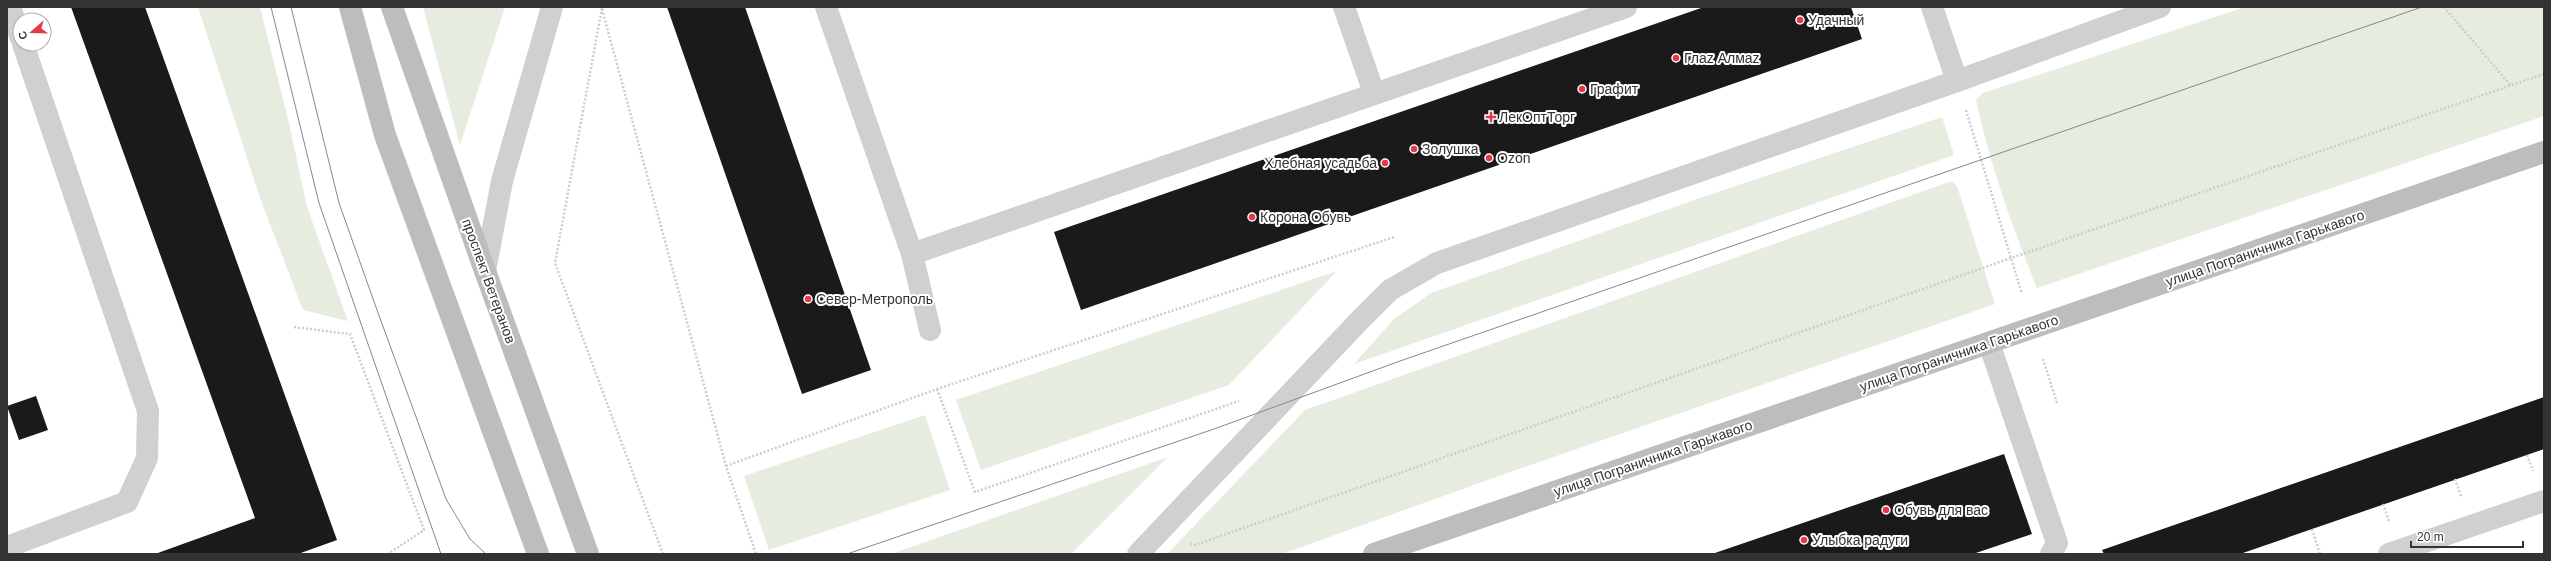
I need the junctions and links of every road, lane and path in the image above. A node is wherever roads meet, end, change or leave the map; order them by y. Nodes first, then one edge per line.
1 (350, 7) edge
2 (392, 7) edge
3 (552, 7) edge
4 (602, 7) edge
5 (826, 7) edge
6 (1344, 7) edge
7 (1626, 7) edge
8 (1932, 7) edge
9 (2160, 7) edge
10 (2444, 7) edge
11 (26, 52) edge
12 (2544, 74) edge
13 (1957, 81) junction
14 (2511, 86) junction
15 (1374, 93) junction
16 (2544, 152) edge
17 (1394, 237) dead end
18 (912, 254) junction
19 (2011, 258) junction
20 (485, 271) junction
21 (2022, 294) dead end
22 (294, 327) dead end
23 (930, 330) dead end
24 (1989, 343) junction
25 (2043, 360) dead end
26 (937, 389) junction
27 (1241, 400) dead end
28 (2057, 403) dead end
29 (726, 466) junction
30 (2544, 501) edge
31 (2312, 529) dead end
32 (1188, 544) dead end
33 (7, 547) edge
34 (388, 554) edge
35 (538, 554) edge
36 (588, 554) edge
37 (663, 554) edge
38 (756, 554) edge
39 (1138, 554) edge
40 (1374, 554) edge
41 (2051, 554) edge
42 (2320, 554) edge
43 (2389, 554) edge

1 - 35 street
2 - 20 street, проспект Ветеранов
3 - 20 street
4 - 29 path
4 - 37 path
5 - 18 street
6 - 15 street
7 - 15 street
8 - 13 street
9 - 13 street
10 - 14 path
11 - 33 street
12 - 14 path
13 - 19 path
13 - 39 street
14 - 19 path
15 - 18 street
16 - 24 street, улица Пограничника Гарькавого
17 - 26 path
18 - 23 street
19 - 21 path
19 - 32 path
20 - 36 street, проспект Ветеранов
22 - 34 path
24 - 40 street, улица Пограничника Гарькавого
24 - 41 street
25 - 28 path
26 - 27 path
26 - 29 path
29 - 38 path
30 - 43 street
31 - 42 path

